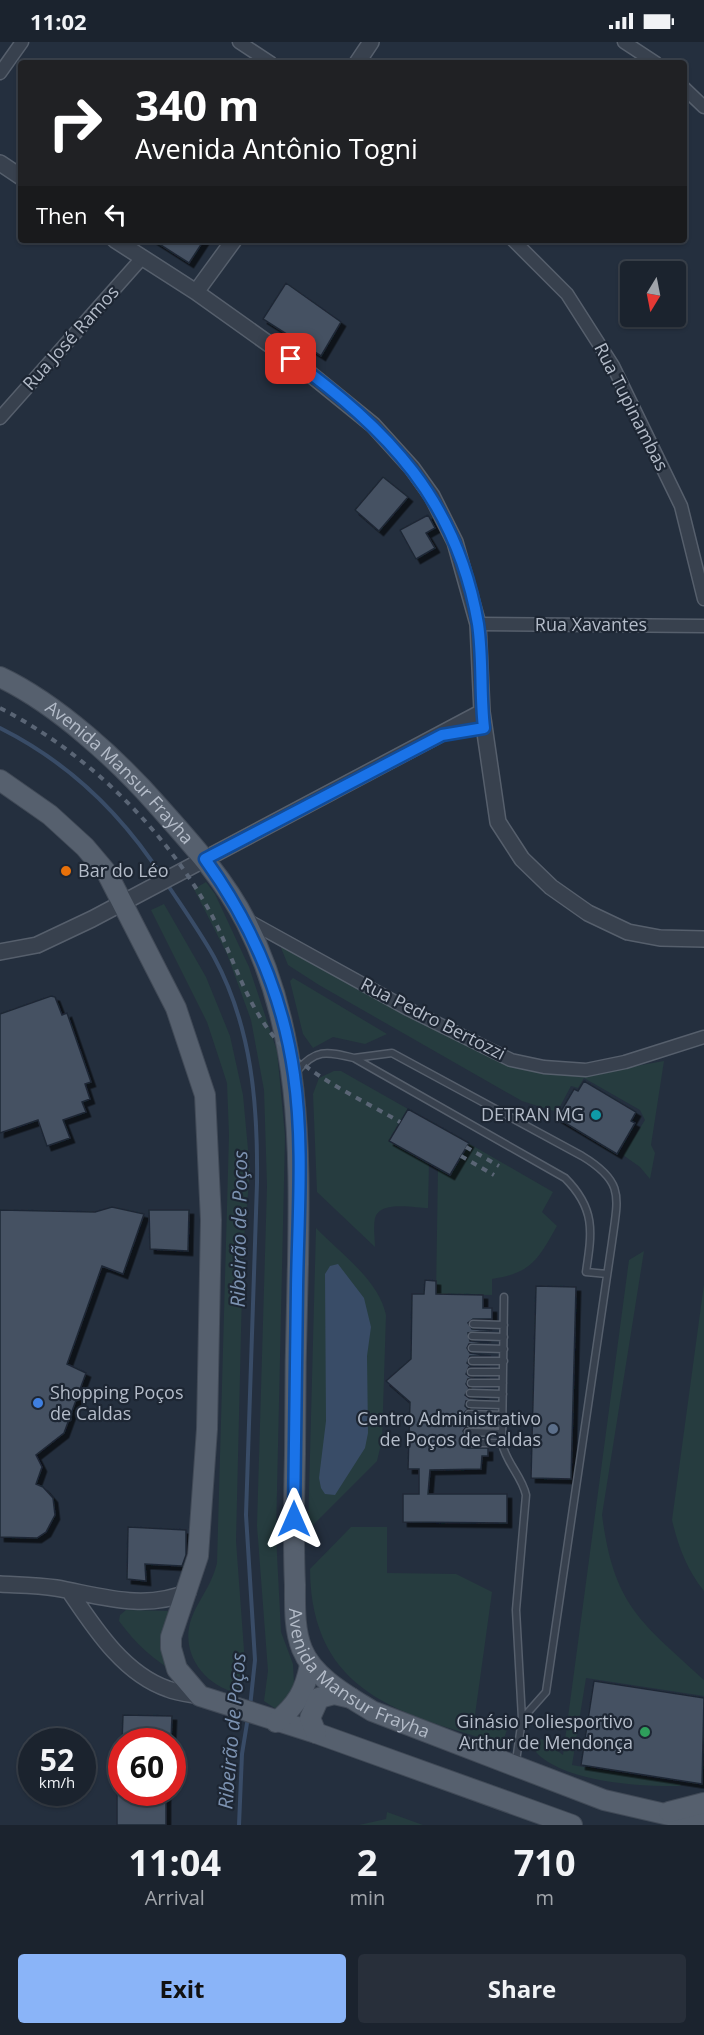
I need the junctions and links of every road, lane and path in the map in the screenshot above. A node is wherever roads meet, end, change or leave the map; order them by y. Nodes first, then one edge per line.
1 (22, 42) edge
2 (239, 42) edge
3 (371, 42) edge
4 (624, 42) edge
5 (266, 60) edge
6 (359, 60) edge
7 (651, 60) edge
8 (0, 73) edge
9 (687, 91) edge
10 (704, 107) edge
11 (0, 163) edge
12 (18, 175) edge
13 (120, 243) edge
14 (232, 243) edge
15 (516, 243) edge
16 (142, 258) junction
17 (196, 292) junction
18 (0, 418) edge
19 (704, 599) edge
20 (478, 624) junction
21 (704, 626) edge
22 (0, 677) edge
23 (482, 712) junction
24 (484, 728) junction
25 (442, 735) junction
26 (0, 780) edge
27 (205, 859) junction
28 (120, 901) junction
29 (244, 918) junction
30 (704, 939) edge
31 (0, 952) edge
32 (704, 1037) edge
33 (354, 1058) junction
34 (294, 1075) junction
35 (607, 1275) junction
36 (504, 1297) dead end
37 (473, 1324) dead end
38 (504, 1325) junction
39 (472, 1336) dead end
40 (504, 1337) junction
41 (472, 1348) dead end
42 (504, 1349) junction
43 (472, 1360) dead end
44 (504, 1361) junction
45 (471, 1372) dead end
46 (503, 1372) junction
47 (471, 1383) dead end
48 (503, 1383) junction
49 (470, 1393) dead end
50 (503, 1394) junction
51 (470, 1404) dead end
52 (502, 1405) junction
53 (469, 1414) dead end
54 (502, 1415) junction
55 (469, 1423) dead end
56 (502, 1424) junction
57 (468, 1432) dead end
58 (502, 1433) junction
59 (468, 1443) dead end
60 (502, 1443) junction
61 (0, 1584) edge
62 (70, 1592) junction
63 (188, 1592) junction
64 (310, 1665) junction
65 (351, 1698) junction
66 (209, 1699) junction
67 (522, 1719) junction
68 (272, 1721) junction
69 (316, 1733) junction
70 (515, 1765) junction
71 (704, 1803) edge
72 (660, 1814) junction
73 (704, 1823) edge
74 (572, 1825) edge

1 - 8 street
2 - 5 street
3 - 6 street
4 - 7 street
9 - 10 street
11 - 12 street
13 - 16 street
14 - 17 street
15 - 19 street, Rua Tupinambas
16 - 17 street
16 - 18 street, Rua José Ramos
17 - 20 street
20 - 21 street, Rua Xavantes
20 - 23 street
22 - 27 main road, Avenida Mansur Frayha
23 - 24 street
23 - 25 street
24 - 25 street
24 - 30 street
25 - 27 street
26 - 28 main road
27 - 28 street
27 - 29 main road, Avenida Mansur Frayha
28 - 31 street
28 - 63 main road
29 - 32 street, Rua Pedro Bertozzi
29 - 34 main road, Avenida Mansur Frayha
33 - 34 lane
33 - 35 lane
33 - 35 lane
34 - 64 main road, Avenida Mansur Frayha
35 - 67 lane
36 - 38 lane
37 - 38 lane
38 - 40 lane
39 - 40 lane
40 - 42 lane
41 - 42 lane
42 - 44 lane
43 - 44 lane
44 - 46 lane
45 - 46 lane
46 - 48 lane
47 - 48 lane
48 - 50 lane
49 - 50 lane
50 - 52 lane
51 - 52 lane
52 - 54 lane
53 - 54 lane
54 - 56 lane
55 - 56 lane
56 - 58 lane
57 - 58 lane
58 - 60 lane
59 - 60 lane
60 - 67 lane
61 - 62 street
62 - 63 street
62 - 66 street
63 - 66 main road
64 - 65 main road, Avenida Mansur Frayha
64 - 68 main road
65 - 69 main road
65 - 70 main road, Avenida Mansur Frayha
66 - 68 main road
67 - 70 lane
68 - 69 main road
69 - 74 main road
70 - 72 main road, Avenida Mansur Frayha
71 - 72 main road
72 - 73 main road, Avenida Mansur Frayha

